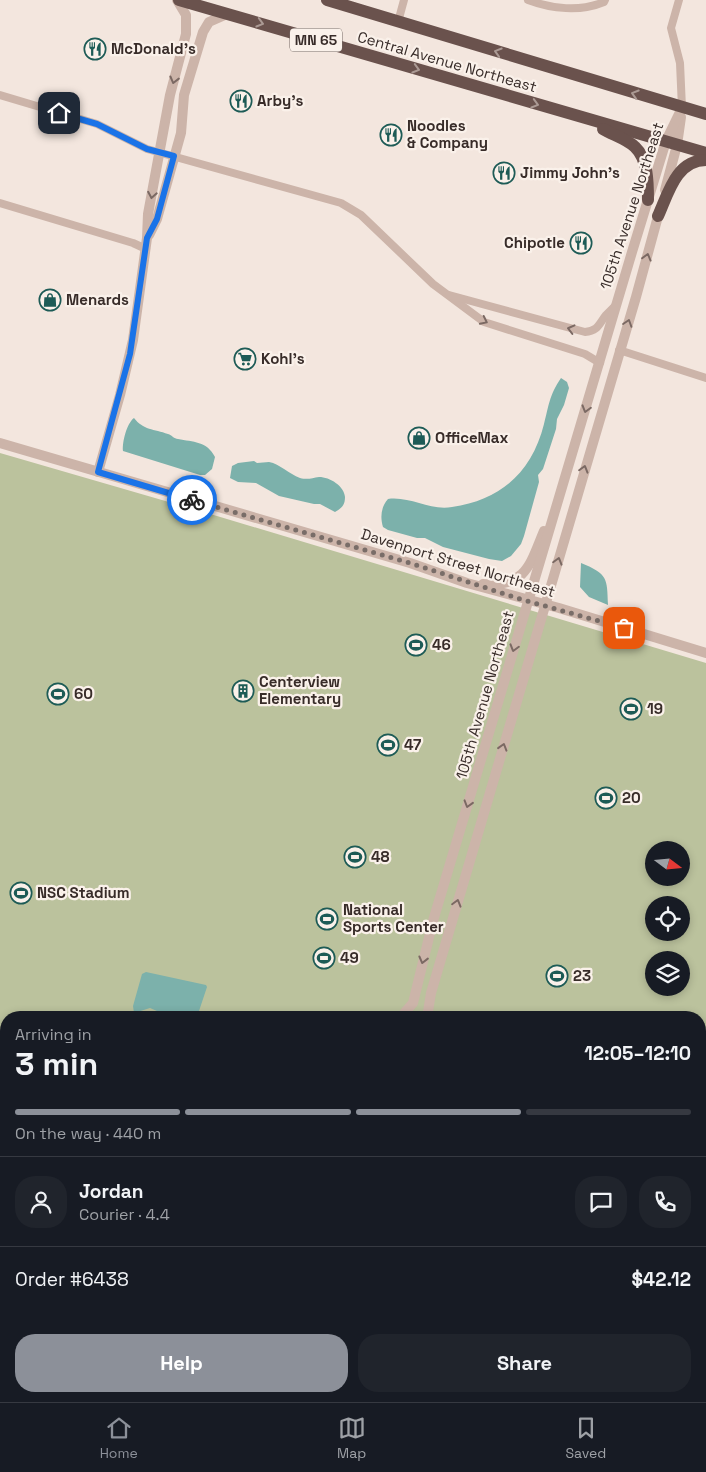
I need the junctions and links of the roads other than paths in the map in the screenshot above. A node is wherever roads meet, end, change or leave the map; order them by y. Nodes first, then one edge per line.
1 (178, 0) edge
2 (326, 0) edge
3 (404, 0) edge
4 (530, 0) edge
5 (679, 0) edge
6 (604, 1) edge
7 (226, 14) junction
8 (398, 22) junction
9 (0, 95) edge
10 (682, 108) junction
11 (706, 114) edge
12 (581, 118) junction
13 (672, 143) junction
14 (160, 152) junction
15 (706, 154) edge
16 (174, 156) junction
17 (706, 160) edge
18 (648, 200) junction
19 (0, 203) edge
20 (658, 216) junction
21 (147, 238) junction
22 (146, 249) junction
23 (444, 294) junction
24 (616, 305) junction
25 (619, 350) junction
26 (600, 362) junction
27 (706, 378) edge
28 (0, 443) edge
29 (98, 472) junction
30 (564, 481) junction
31 (467, 583) junction
32 (528, 601) junction
33 (545, 605) junction
34 (706, 653) edge
35 (406, 1011) edge
36 (428, 1011) edge

1 - 7 highway, Central Avenue Northeast / MN 65
1 -> 14 street
2 - 8 highway, Central Avenue Northeast
3 - 8 street
4 - 6 street
5 - 10 street
7 -> 12 highway, Central Avenue Northeast / MN 65
7 - 16 street
10 -> 8 highway, Central Avenue Northeast
9 - 14 street
10 - 11 highway, Central Avenue Northeast
10 - 13 street, 105th Avenue Northeast
12 - 13 highway, Central Avenue Northeast / MN 65
12 - 18 highway
13 - 15 highway, Central Avenue Northeast / MN 65
13 - 18 street, 105th Avenue Northeast
13 - 20 street, 105th Avenue Northeast
14 - 16 street
14 -> 21 street
16 - 21 street
16 - 23 street
17 - 20 highway
18 - 24 street, 105th Avenue Northeast
19 - 22 street
25 -> 20 street, 105th Avenue Northeast
21 - 22 street
22 - 29 street
24 -> 23 street
23 -> 26 street
24 - 26 street, 105th Avenue Northeast
25 - 27 street
33 -> 25 street, 105th Avenue Northeast
26 -> 30 street, 105th Avenue Northeast
28 - 29 street, Davenport Street Northeast
29 - 31 street, Davenport Street Northeast
30 - 31 street
30 - 32 street, 105th Avenue Northeast
31 - 32 street, Davenport Street Northeast
32 - 33 street, Davenport Street Northeast
32 -> 35 street, 105th Avenue Northeast
33 - 34 street, Davenport Street Northeast
36 -> 33 street, 105th Avenue Northeast

